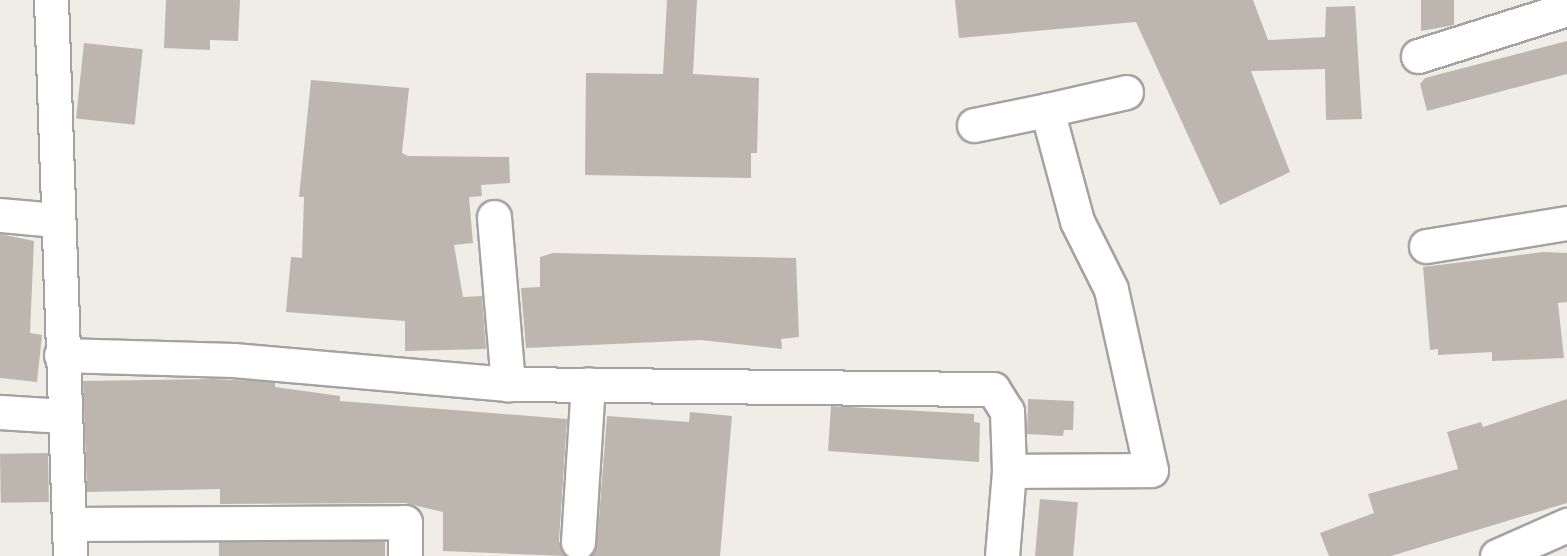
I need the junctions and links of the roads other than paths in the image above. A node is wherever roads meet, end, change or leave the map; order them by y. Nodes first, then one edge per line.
1 (51, 0) edge
2 (1567, 9) edge
3 (1418, 56) dead end
4 (1126, 92) dead end
5 (1047, 110) junction
6 (974, 125) dead end
7 (0, 215) edge
8 (494, 218) dead end
9 (56, 220) junction
10 (1567, 223) edge
11 (1426, 246) dead end
12 (61, 355) junction
13 (508, 384) junction
14 (588, 384) junction
15 (0, 412) edge
16 (63, 417) junction
17 (1009, 471) junction
18 (69, 524) junction
19 (1567, 525) edge
20 (578, 542) dead end
21 (70, 556) edge
22 (405, 556) edge
23 (1002, 556) edge
24 (1497, 556) edge

1 - 9 street
2 - 3 street
4 - 5 street
5 - 6 street
5 - 17 street
7 - 9 street
8 - 13 street
9 - 12 street
10 - 11 street
12 - 13 street
12 - 16 street
13 - 14 street
14 - 17 street
14 - 20 street
15 - 16 street
16 - 18 street
17 - 23 street
18 - 21 street
18 - 22 street
19 - 24 street

